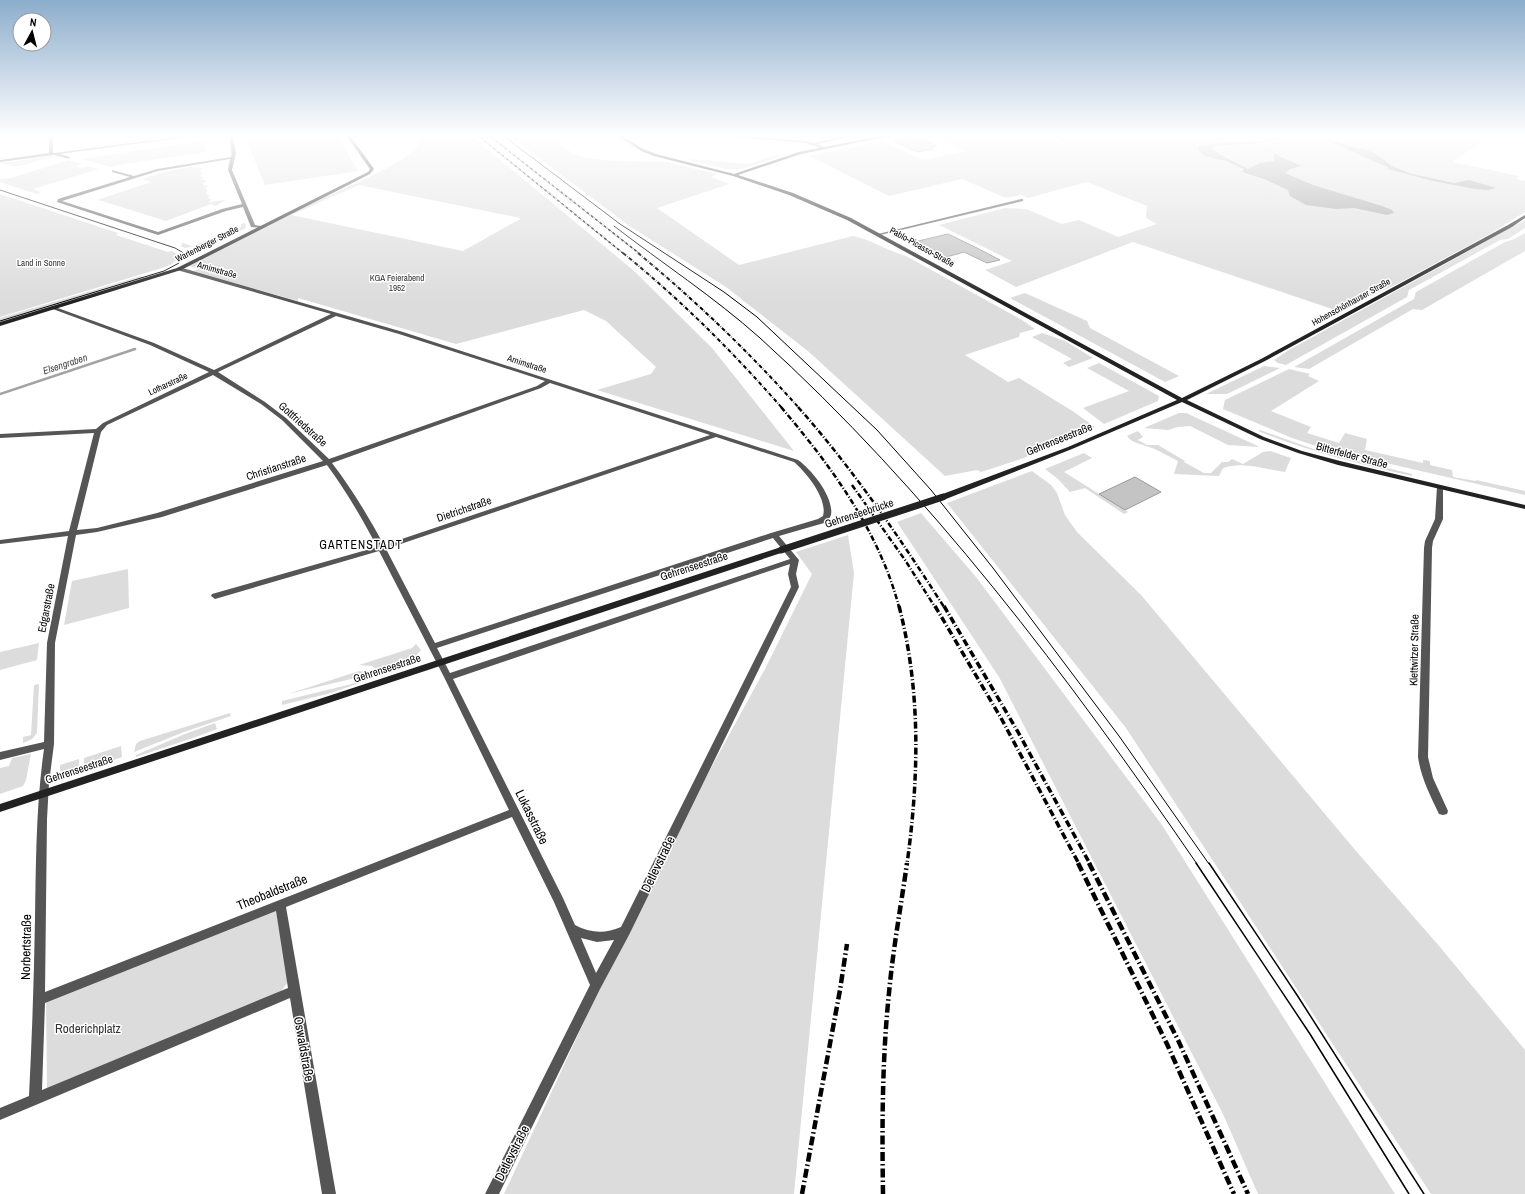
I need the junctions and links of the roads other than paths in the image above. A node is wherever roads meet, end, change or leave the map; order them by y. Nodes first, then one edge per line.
1 (93, 190) edge
2 (238, 190) edge
3 (336, 190) edge
4 (777, 190) edge
5 (1021, 200) dead end
6 (244, 205) junction
7 (1525, 216) edge
8 (259, 227) junction
9 (880, 234) junction
10 (179, 269) junction
11 (53, 308) junction
12 (336, 314) junction
13 (0, 324) edge
14 (213, 372) junction
15 (550, 381) junction
16 (1182, 400) junction
17 (98, 431) junction
18 (717, 435) junction
19 (0, 436) edge
20 (328, 462) junction
21 (1440, 487) junction
22 (943, 497) joint
23 (1525, 507) edge
24 (821, 522) joint
25 (72, 534) junction
26 (774, 535) junction
27 (0, 542) edge
28 (381, 549) junction
29 (781, 550) joint
30 (795, 560) junction
31 (215, 596) dead end
32 (432, 647) junction
33 (440, 663) junction
34 (448, 676) junction
35 (49, 744) junction
36 (0, 756) edge
37 (43, 794) junction
38 (0, 808) edge
39 (1443, 811) dead end
40 (514, 812) junction
41 (280, 904) junction
42 (570, 928) junction
43 (625, 931) junction
44 (596, 985) junction
45 (294, 991) junction
46 (40, 1000) junction
47 (35, 1100) junction
48 (0, 1114) edge
49 (328, 1194) edge
50 (492, 1194) edge

1 - 6 street
2 - 6 street
3 - 8 main road, Wartenberger Straße
4 - 9 main road, Pablo-Picasso-Straße
5 - 9 street
6 - 8 street
7 - 16 main road, Hohenschönhauser Straße
8 - 10 main road, Wartenberger Straße
9 - 16 main road, Pablo-Picasso-Straße
10 - 11 main road, Wartenberger Straße
10 - 12 street, Arnimstraße
11 - 13 main road, Wartenberger Straße
11 - 14 street, Gottfriedstraße
12 - 14 street, Lotharstraße
12 - 15 street, Arnimstraße
14 - 17 street, Lotharstraße
14 - 20 street, Gottfriedstraße
15 - 18 street, Arnimstraße
15 - 20 street, Christianstraße
16 - 21 main road, Bitterfelder Straße
16 - 22 main road, Gehrenseestraße
17 - 19 street
17 - 25 street, Edgarstraße
18 - 24 street, Arnimstraße
18 - 28 street, Dietrichstraße
20 - 25 street, Christianstraße
20 - 28 street, Gottfriedstraße
21 - 23 main road, Bitterfelder Straße
21 - 39 street, Klettwitzer Straße
22 - 29 main road, Gehrenseebrücke, bridge
24 - 26 street, Gehrenseestraße
25 - 27 street, Christianstraße
25 - 35 street, Edgarstraße
26 - 30 street
26 - 32 street, Gehrenseestraße
28 - 31 street, Dietrichstraße
28 - 32 street, Gottfriedstraße
29 - 33 main road, Gehrenseestraße
30 - 34 street
30 - 43 street, Detlevstraße
32 - 33 street, Gottfriedstraße
33 - 34 street, Lukasstraße
33 - 37 main road, Gehrenseestraße
34 - 40 street, Lukasstraße
35 - 36 street
35 - 37 street, Edgarstraße
37 - 38 main road, Gehrenseestraße
37 - 46 street, Norbertstraße
40 - 41 street, Theobaldstraße
40 - 42 street, Lukasstraße
41 - 45 street, Oswaldstraße
41 - 46 street, Theobaldstraße
42 - 43 street
42 - 44 street, Lukasstraße
43 - 44 street, Detlevstraße
44 - 50 street, Detlevstraße
45 - 47 street
45 - 49 street, Oswaldstraße
46 - 47 street, Norbertstraße
47 - 48 street

